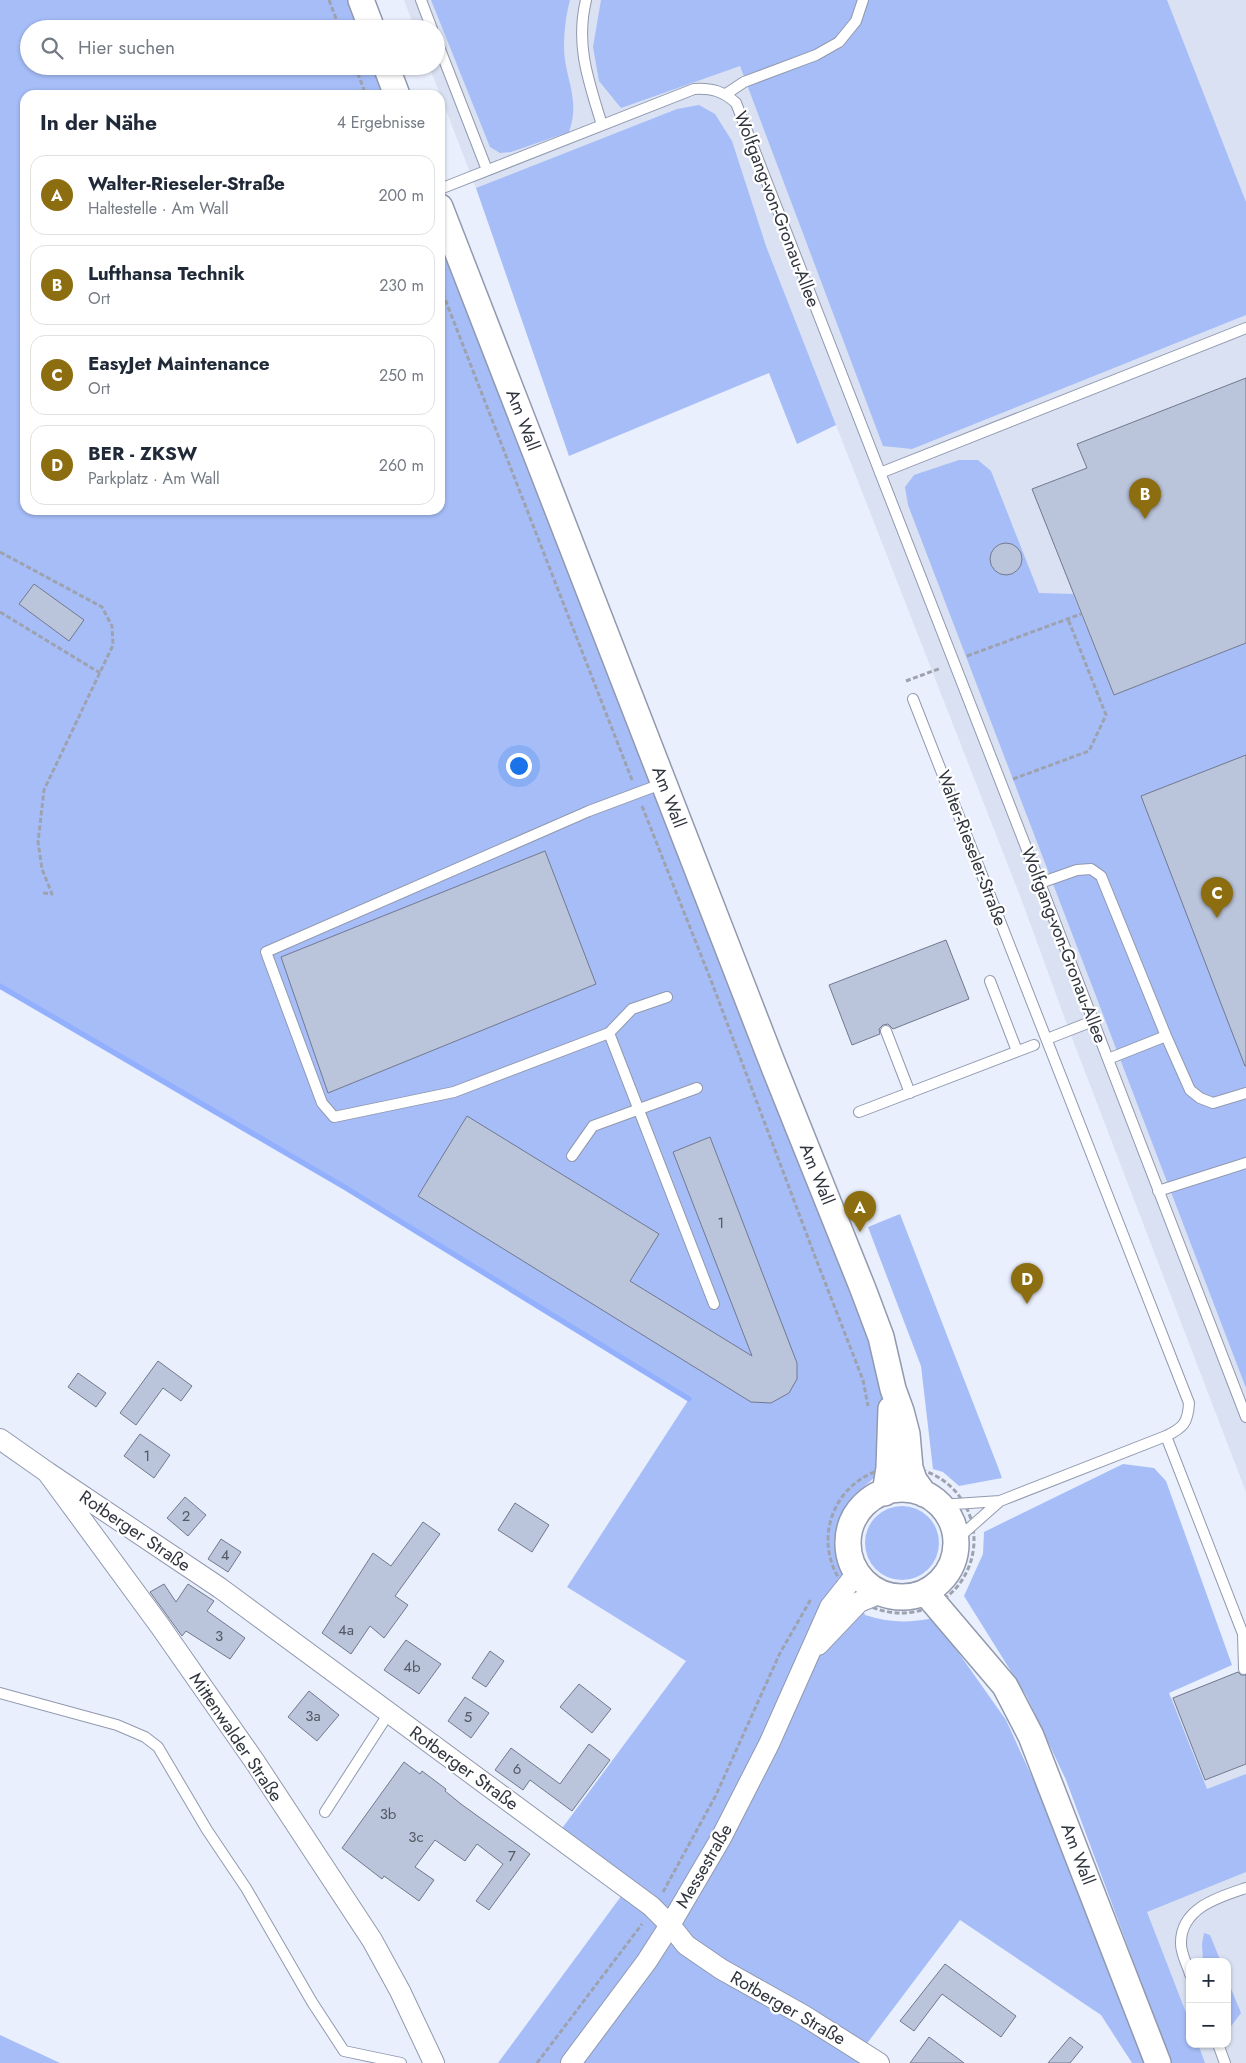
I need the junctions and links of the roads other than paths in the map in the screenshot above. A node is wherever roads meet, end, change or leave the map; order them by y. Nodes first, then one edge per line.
1 (360, 0) edge
2 (421, 0) edge
3 (586, 0) edge
4 (863, 0) edge
5 (368, 20) edge
6 (429, 20) edge
7 (445, 62) edge
8 (389, 75) edge
9 (395, 90) edge
10 (726, 94) junction
11 (602, 126) junction
12 (487, 170) junction
13 (445, 187) edge
14 (445, 219) edge
15 (1246, 328) edge
16 (880, 473) junction
17 (913, 699) dead end
18 (664, 783) junction
19 (1040, 883) junction
20 (990, 981) dead end
21 (667, 997) dead end
22 (1092, 1021) junction
23 (886, 1031) dead end
24 (609, 1033) junction
25 (1166, 1036) junction
26 (1046, 1039) junction
27 (1034, 1045) dead end
28 (1017, 1051) junction
29 (1108, 1059) junction
30 (697, 1088) dead end
31 (910, 1093) junction
32 (1246, 1093) edge
33 (639, 1109) junction
34 (859, 1112) dead end
35 (572, 1156) dead end
36 (1246, 1163) edge
37 (1158, 1191) junction
38 (714, 1304) dead end
39 (1246, 1417) edge
40 (1166, 1436) junction
41 (0, 1439) edge
42 (900, 1468) junction
43 (47, 1472) junction
44 (885, 1493) junction
45 (932, 1500) junction
46 (1000, 1501) junction
47 (964, 1533) junction
48 (851, 1581) junction
49 (939, 1592) junction
50 (870, 1598) junction
51 (1245, 1635) edge
52 (810, 1653) junction
53 (1244, 1669) dead end
54 (0, 1694) edge
55 (389, 1713) junction
56 (325, 1812) dead end
57 (1246, 1888) edge
58 (670, 1925) junction
59 (1186, 1962) edge
60 (1219, 2048) edge
61 (401, 2063) edge
62 (434, 2063) edge
63 (571, 2063) edge
64 (879, 2063) edge
65 (1158, 2063) edge
66 (1225, 2063) edge

1 - 5 street
2 - 6 lane
3 - 11 lane
4 - 10 lane
7 - 12 lane
8 - 9 street
10 - 11 lane, Wolfgang-von-Gronau-Allee
10 - 16 lane, Wolfgang-von-Gronau-Allee
11 - 12 lane, Wolfgang-von-Gronau-Allee
12 - 13 lane, Wolfgang-von-Gronau-Allee
14 - 18 street, Am Wall
15 - 16 lane
16 - 19 lane, Wolfgang-von-Gronau-Allee
17 - 26 lane, Walter-Rieseler-Straße
18 - 24 lane
18 - 42 street, Am Wall
19 - 22 lane, Wolfgang-von-Gronau-Allee
19 - 25 lane
20 - 28 lane
21 - 24 lane
22 - 26 lane
22 - 29 lane, Wolfgang-von-Gronau-Allee
23 - 31 lane
24 - 33 lane
25 - 29 lane
25 - 32 lane
26 - 40 lane, Walter-Rieseler-Straße
27 - 28 lane
28 - 31 lane
29 - 37 lane, Wolfgang-von-Gronau-Allee
30 - 33 lane
31 - 34 lane
33 - 35 lane
33 - 38 lane
36 - 37 lane
37 - 39 lane, Wolfgang-von-Gronau-Allee
40 - 46 lane, Walter-Rieseler-Straße
40 - 51 lane
41 - 43 street, Mittenwalder Straße
42 - 44 street, Am Wall
42 - 45 street, Am Wall
43 - 55 street, Rotberger Straße
43 - 62 street, Mittenwalder Straße
44 - 45 street
44 - 48 street
45 - 46 lane, Walter-Rieseler-Straße
45 - 47 street
46 - 47 lane, Walter-Rieseler-Straße
47 - 49 street
48 - 50 street
48 - 52 street, Messestraße
49 - 50 street
49 - 65 street, Am Wall
50 - 52 street, Messestraße
51 - 53 lane
52 - 58 street, Messestraße
54 - 61 lane
55 - 56 lane
55 - 58 street, Rotberger Straße
57 - 59 lane
58 - 63 street, Messestraße
58 - 64 street, Rotberger Straße
60 - 66 lane

